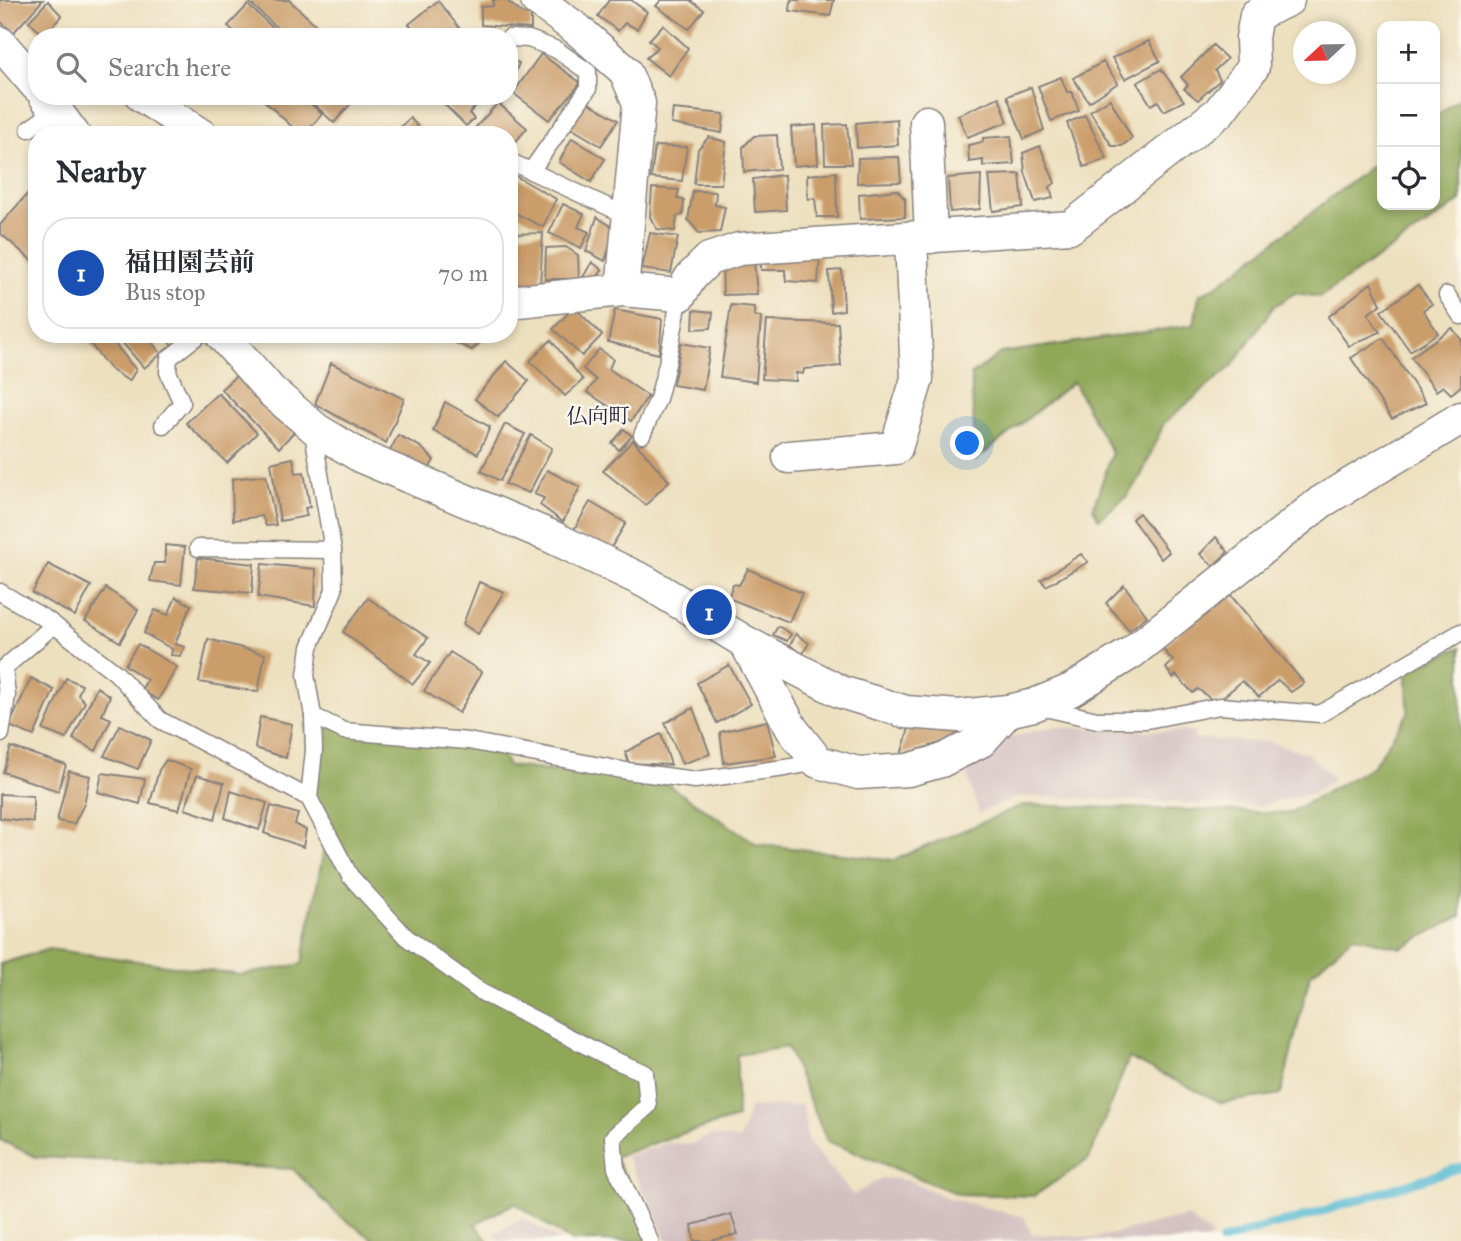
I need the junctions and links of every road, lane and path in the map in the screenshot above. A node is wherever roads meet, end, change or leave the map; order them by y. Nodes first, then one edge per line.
1 (537, 0) edge
2 (1288, 0) edge
3 (518, 38) edge
4 (1, 46) edge
5 (28, 75) edge
6 (40, 105) edge
7 (156, 105) edge
8 (926, 122) dead end
9 (30, 126) edge
10 (187, 126) edge
11 (518, 165) edge
12 (531, 171) junction
13 (629, 217) junction
14 (921, 237) junction
15 (622, 290) junction
16 (680, 295) junction
17 (1447, 295) dead end
18 (518, 301) edge
19 (1461, 316) edge
20 (189, 343) edge
21 (229, 343) edge
22 (1461, 418) edge
23 (163, 425) dead end
24 (312, 426) junction
25 (642, 435) dead end
26 (789, 457) dead end
27 (198, 548) dead end
28 (333, 550) junction
29 (0, 592) edge
30 (54, 625) junction
31 (1461, 632) edge
32 (745, 642) junction
33 (1021, 708) junction
34 (313, 716) junction
35 (1, 734) edge
36 (818, 762) junction
37 (309, 798) junction
38 (650, 1241) edge

1 - 13 street
2 - 14 street
3 - 12 lane
4 - 5 street
6 - 9 lane
7 - 10 street
8 - 14 street
11 - 12 lane
12 - 13 lane
13 - 15 street
14 - 16 street
14 - 26 street
15 - 16 street
15 - 18 street
16 - 25 lane
17 - 19 lane
20 - 23 lane
21 - 24 street
22 - 33 street
24 - 28 lane
24 - 32 street
27 - 28 lane
28 - 34 lane
29 - 30 lane
30 - 35 lane
30 - 37 lane
31 - 33 lane
32 - 33 street
32 - 36 street
33 - 36 street
34 - 36 lane
34 - 37 lane
37 - 38 lane

